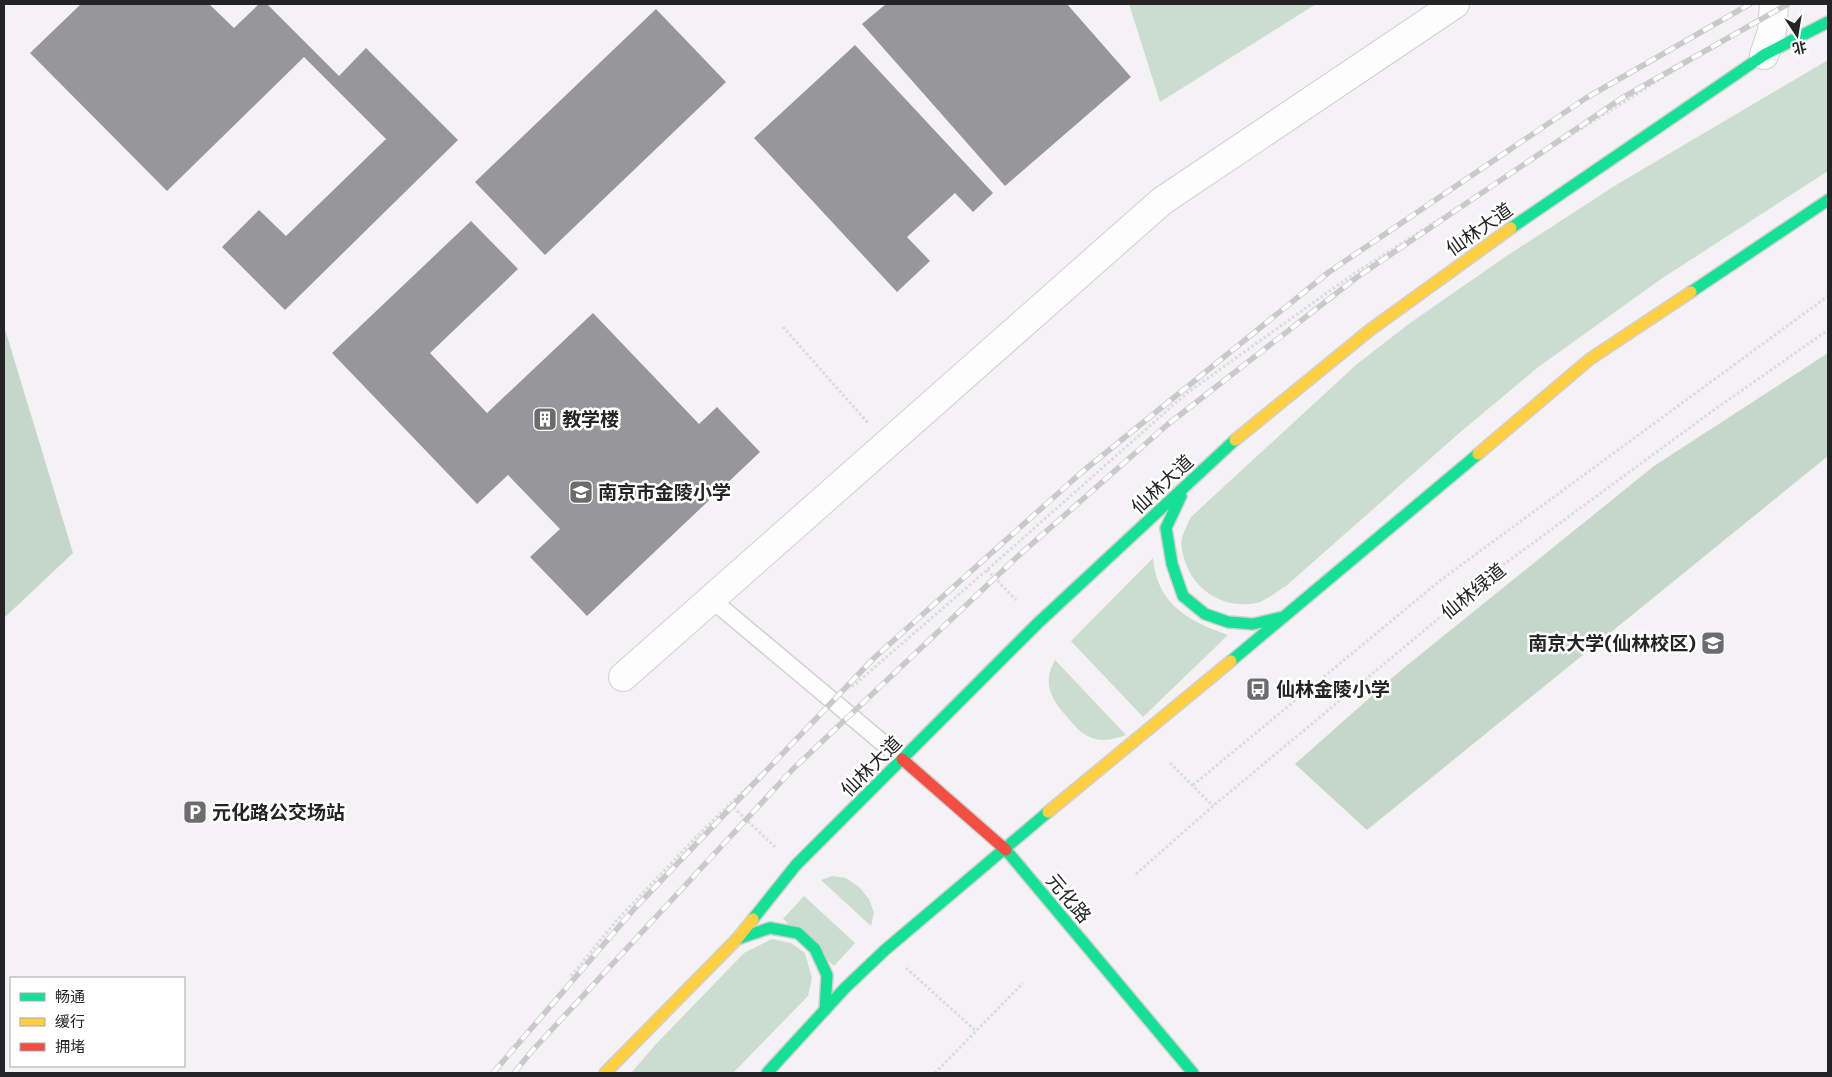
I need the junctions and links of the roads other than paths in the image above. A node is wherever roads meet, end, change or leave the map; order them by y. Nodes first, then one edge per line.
1 (1456, 4) edge
2 (1773, 7) edge
3 (1828, 22) edge
4 (1764, 55) junction
5 (1828, 200) edge
6 (1186, 486) junction
7 (711, 600) junction
8 (1286, 616) junction
9 (624, 677) dead end
10 (902, 759) junction
11 (1004, 848) junction
12 (737, 940) junction
13 (825, 1010) junction
14 (605, 1073) edge
15 (766, 1073) edge
16 (1194, 1073) edge

1 - 7 street
2 - 4 street
3 - 4 main road, 仙林大道
4 - 6 main road, 仙林大道
5 - 8 main road
6 - 8 main road
6 - 10 main road, 仙林大道
7 - 9 street
7 - 10 lane
8 - 11 main road
10 - 11 main road, 元化路
10 - 12 main road, 仙林大道
11 - 13 main road
11 - 16 main road, 元化路
12 - 13 main road
12 - 14 main road, 仙林大道
13 - 15 main road

